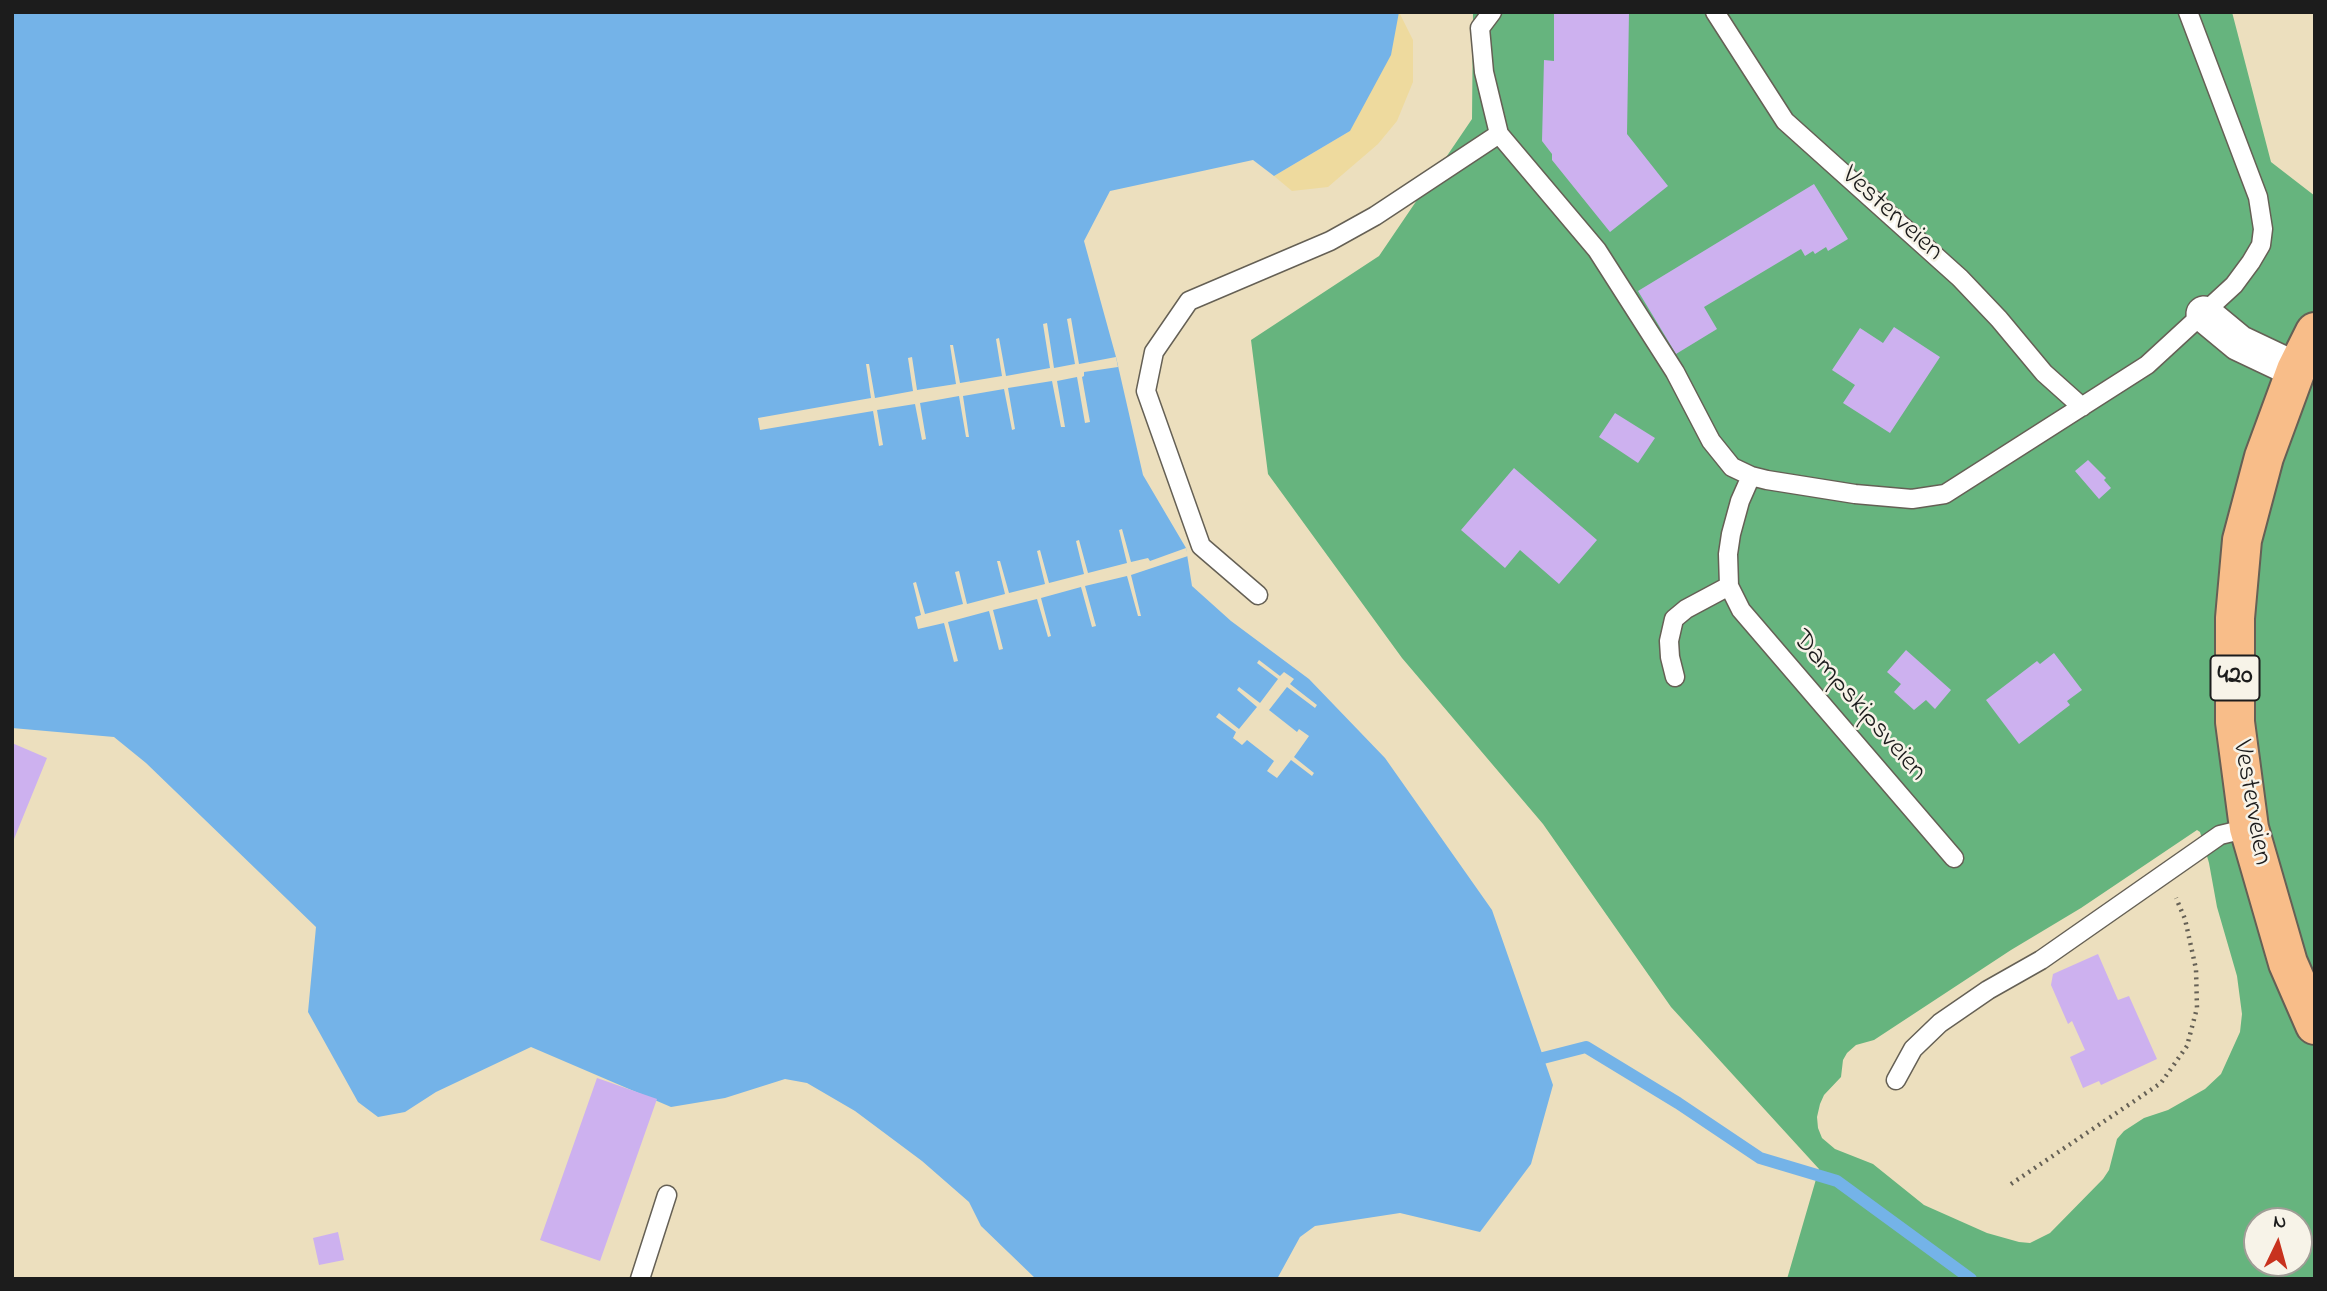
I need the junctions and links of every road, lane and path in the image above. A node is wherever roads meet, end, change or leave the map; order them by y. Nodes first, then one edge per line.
1 (1493, 12) edge
2 (1715, 12) edge
3 (2188, 12) edge
4 (1499, 134) junction
5 (2204, 314) junction
6 (2315, 332) edge
7 (2296, 370) junction
8 (2082, 407) junction
9 (1751, 476) junction
10 (1729, 586) junction
11 (1258, 595) dead end
12 (1675, 677) dead end
13 (2249, 828) junction
14 (1954, 858) dead end
15 (2166, 872) junction
16 (2315, 1026) edge
17 (1896, 1080) dead end
18 (2011, 1184) dead end
19 (667, 1195) dead end
20 (640, 1279) edge

1 - 4 lane
2 - 8 lane, Vesterveien
3 - 5 lane
4 - 9 lane
4 - 11 lane
5 - 7 street
5 - 8 lane
6 - 7 main road, Vesterveien / 420
7 - 13 main road, Vesterveien / 420
8 - 9 lane
9 - 10 lane, Dampskipsveien
10 - 12 lane
10 - 14 lane, Dampskipsveien
13 - 15 lane
13 - 16 main road, Vesterveien / 420
15 - 17 lane
15 - 18 path
19 - 20 lane

